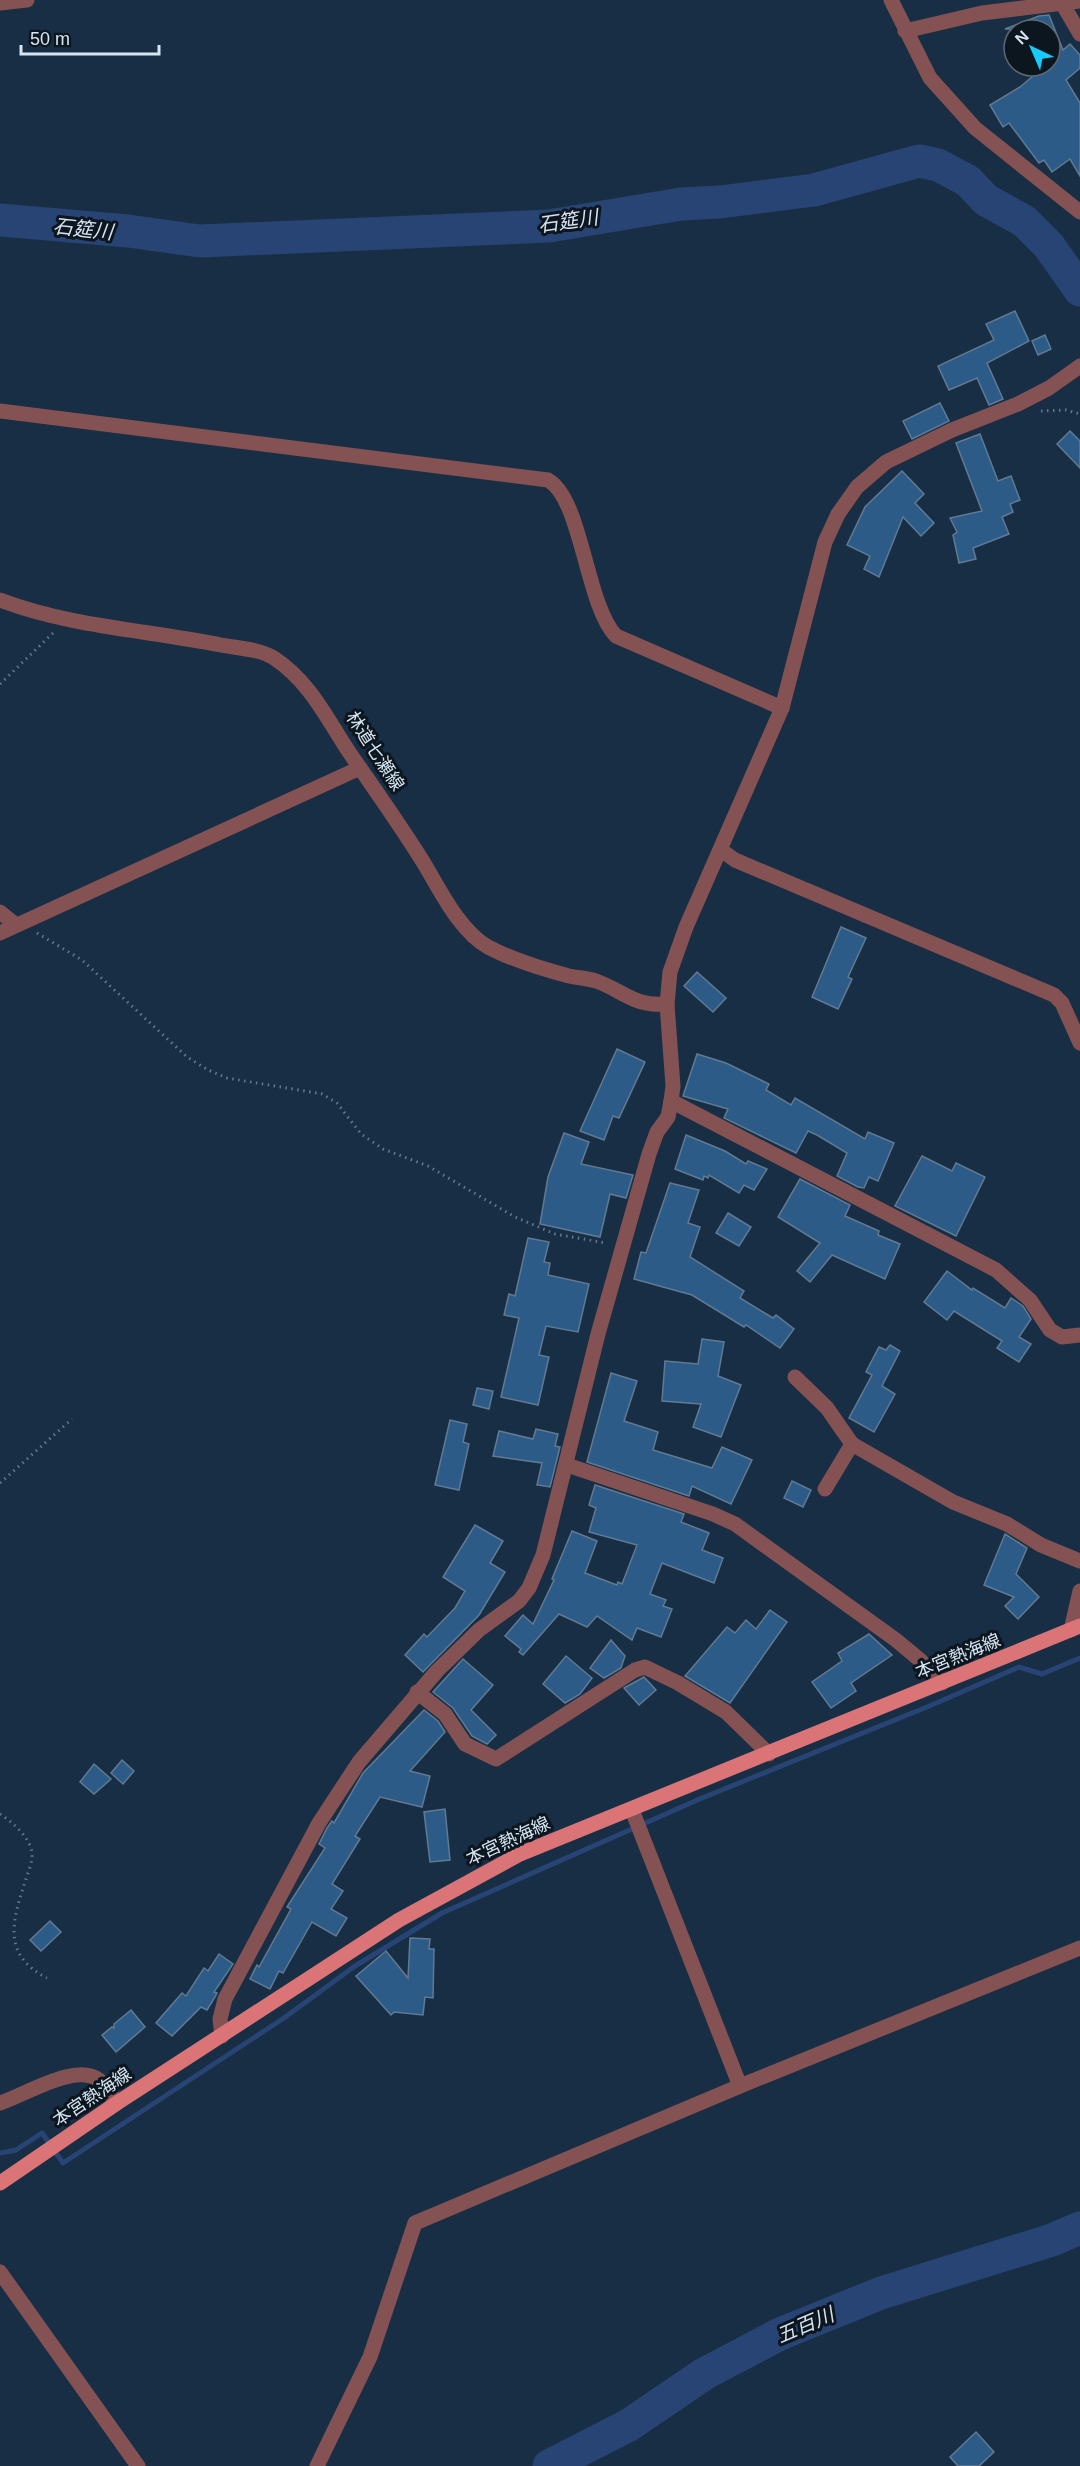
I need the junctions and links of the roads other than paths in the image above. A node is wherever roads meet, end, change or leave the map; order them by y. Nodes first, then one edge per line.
1 (27, 0) edge
2 (891, 0) edge
3 (1080, 1) edge
4 (0, 3) edge
5 (1062, 3) junction
6 (980, 6) edge
7 (905, 31) junction
8 (1080, 34) edge
9 (1080, 212) edge
10 (1077, 368) edge
11 (0, 411) edge
12 (0, 600) edge
13 (782, 708) junction
14 (360, 768) junction
15 (721, 850) junction
16 (0, 912) edge
17 (21, 923) junction
18 (0, 933) edge
19 (667, 1004) junction
20 (1080, 1043) edge
21 (671, 1101) junction
22 (1080, 1335) edge
23 (795, 1377) dead end
24 (852, 1444) junction
25 (567, 1466) junction
26 (825, 1489) dead end
27 (1080, 1561) edge
28 (1080, 1591) edge
29 (1076, 1628) edge
30 (942, 1683) junction
31 (417, 1692) junction
32 (769, 1754) junction
33 (632, 1810) junction
34 (1080, 1948) edge
35 (222, 2036) junction
36 (740, 2086) junction
37 (0, 2103) edge
38 (117, 2103) junction
39 (0, 2183) edge
40 (0, 2272) edge
41 (138, 2466) edge
42 (317, 2466) edge

1 - 4 street
2 - 7 street
3 - 5 street
5 - 6 street
5 - 8 street
6 - 7 street
7 - 9 street
10 - 13 street
11 - 13 street
12 - 14 street, 林道七瀬線
13 - 15 street
14 - 17 street
14 - 19 street, 林道七瀬線
15 - 19 street
15 - 20 street
16 - 17 street
17 - 18 street
19 - 21 street
21 - 22 street
21 - 25 street
23 - 24 street
24 - 26 street
24 - 27 street
25 - 30 street
25 - 31 street
28 - 29 street
29 - 30 main road, 本宮熱海線
30 - 32 main road, 本宮熱海線
31 - 32 street
31 - 35 street
32 - 33 main road, 本宮熱海線
33 - 35 main road, 本宮熱海線
33 - 36 street
34 - 36 street
35 - 38 main road, 本宮熱海線
36 - 42 street
37 - 38 street
38 - 39 main road, 本宮熱海線
40 - 41 street

